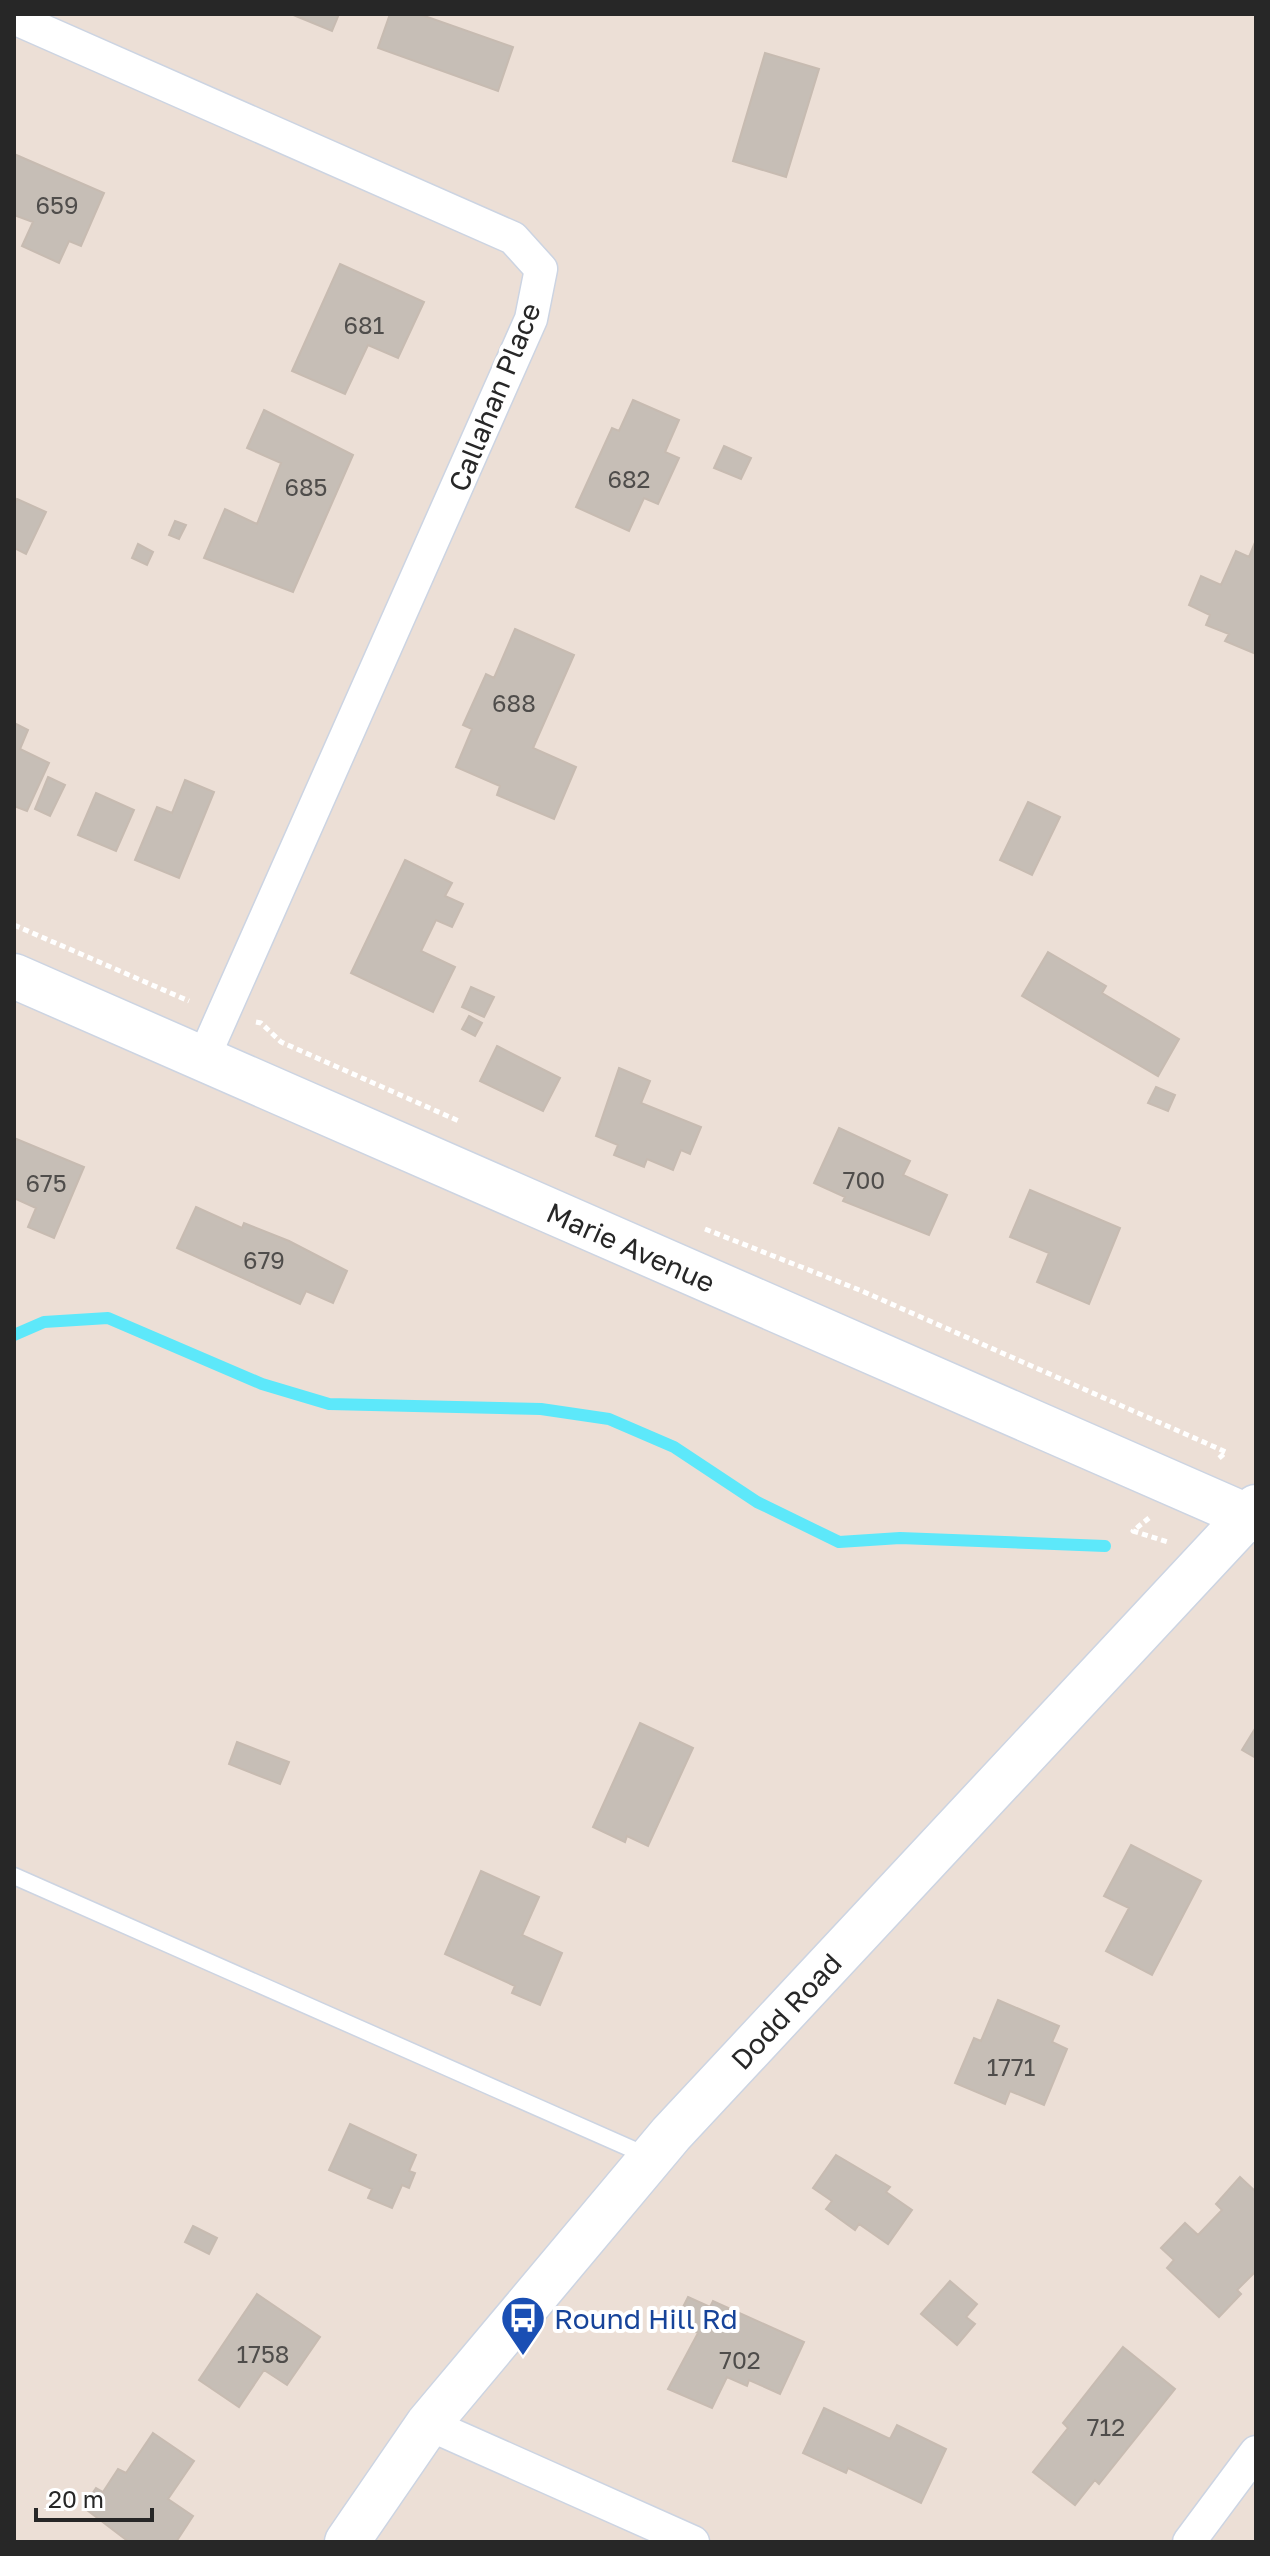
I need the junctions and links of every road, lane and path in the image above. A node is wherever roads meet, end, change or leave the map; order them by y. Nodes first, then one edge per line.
1 (14, 18) edge
2 (14, 925) edge
3 (14, 976) edge
4 (175, 995) dead end
5 (261, 1023) dead end
6 (203, 1059) junction
7 (474, 1128) dead end
8 (704, 1229) dead end
9 (1226, 1452) dead end
10 (1253, 1514) edge
11 (14, 1876) edge
12 (651, 2157) junction
13 (428, 2424) junction
14 (1256, 2452) edge
15 (347, 2542) edge
16 (693, 2542) edge
17 (1189, 2542) edge

1 - 6 street, Callahan Place
2 - 4 path
3 - 6 main road, Marie Avenue
5 - 7 path
6 - 10 main road, Marie Avenue
8 - 9 path
10 - 12 main road, Dodd Road
11 - 12 lane
12 - 13 main road, Dodd Road
13 - 15 main road, Dodd Road
13 - 16 street
14 - 17 street

